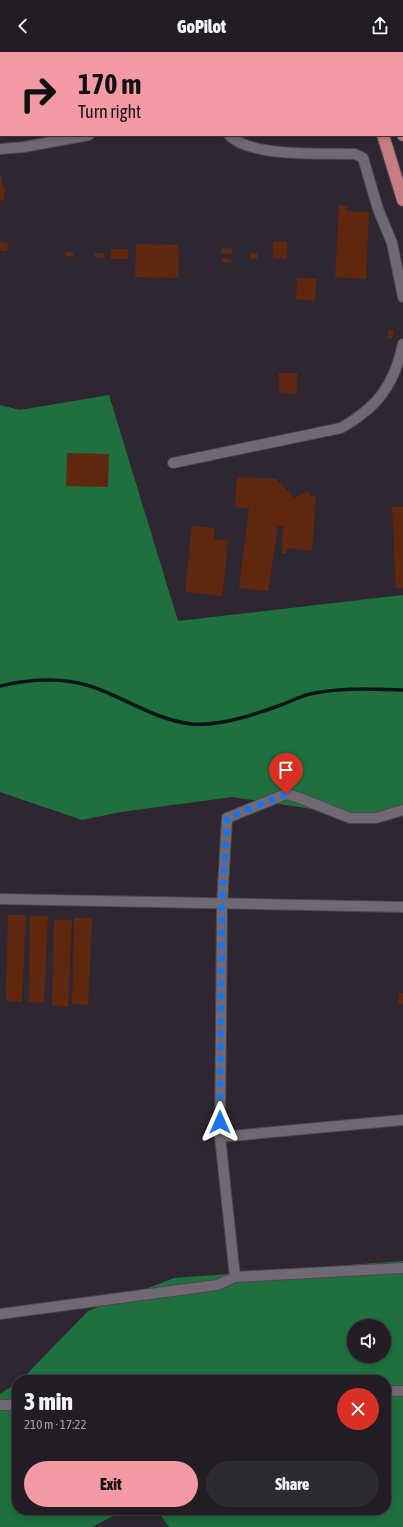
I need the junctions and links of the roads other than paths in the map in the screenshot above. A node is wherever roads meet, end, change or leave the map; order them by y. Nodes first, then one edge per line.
1 (84, 136) edge
2 (230, 136) edge
3 (383, 136) edge
4 (0, 149) edge
5 (403, 200) edge
6 (403, 297) edge
7 (403, 344) edge
8 (173, 463) dead end
9 (403, 810) edge
10 (0, 899) edge
11 (222, 905) junction
12 (403, 907) edge
13 (403, 1120) edge
14 (220, 1137) junction
15 (403, 1268) edge
16 (236, 1278) junction
17 (0, 1314) edge
18 (391, 1391) edge
19 (403, 1391) edge
20 (0, 1405) edge
21 (12, 1405) edge

1 - 4 street
2 - 6 street
3 - 5 highway
7 - 8 street
9 - 11 street
10 - 11 street
11 - 12 street
11 - 14 street
13 - 14 street
14 - 16 street
15 - 16 street
16 - 17 street
18 - 19 street
20 - 21 street

